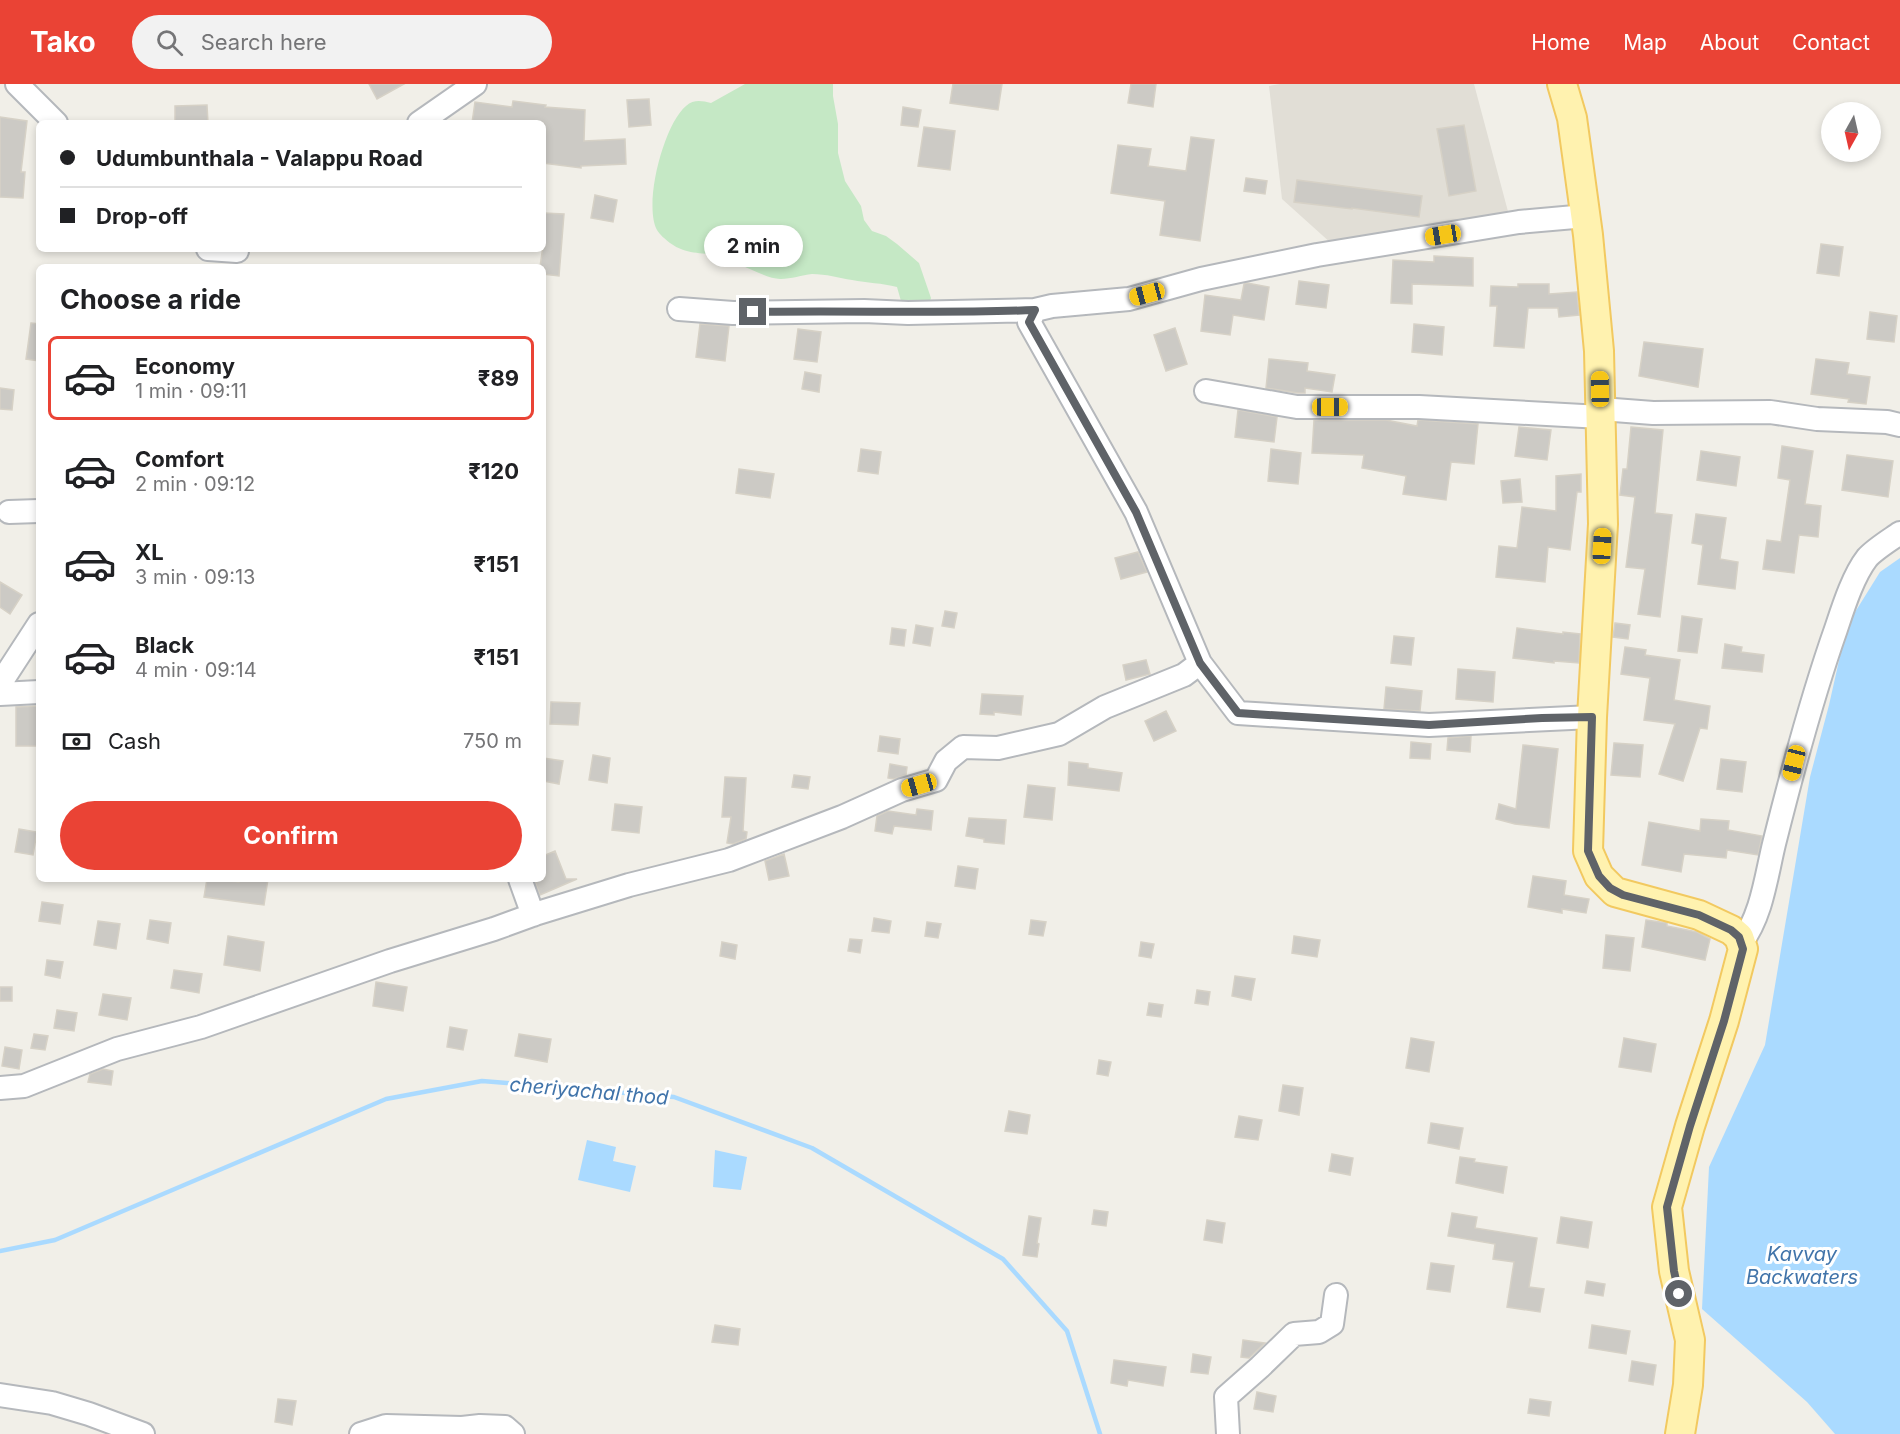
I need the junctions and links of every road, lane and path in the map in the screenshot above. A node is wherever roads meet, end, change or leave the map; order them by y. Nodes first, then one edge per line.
1 (17, 84) edge
2 (475, 84) edge
3 (1562, 84) edge
4 (53, 120) edge
5 (423, 120) edge
6 (1586, 216) junction
7 (220, 252) edge
8 (235, 256) edge
9 (679, 309) dead end
10 (1035, 310) junction
11 (1206, 391) dead end
12 (1601, 413) junction
13 (1900, 424) edge
14 (36, 511) edge
15 (9, 512) dead end
16 (1900, 534) edge
17 (36, 629) edge
18 (1200, 663) junction
19 (0, 684) edge
20 (36, 692) edge
21 (0, 694) edge
22 (1592, 717) junction
23 (521, 882) edge
24 (533, 915) junction
25 (1741, 943) junction
26 (0, 1088) edge
27 (1336, 1295) dead end
28 (0, 1395) edge
29 (143, 1434) edge
30 (361, 1434) edge
31 (513, 1434) edge
32 (1228, 1434) edge
33 (1680, 1434) edge

1 - 4 street
2 - 5 street
3 - 6 main road
6 - 10 street
6 - 12 main road
7 - 8 street
9 - 10 street
10 - 18 street
11 - 12 street
12 - 13 street
12 - 22 main road
14 - 15 street
16 - 25 street
17 - 19 street
18 - 22 street
18 - 24 street
20 - 21 street
22 - 25 main road
23 - 24 street
24 - 26 street
25 - 33 main road
27 - 32 street
28 - 29 street
30 - 31 street

